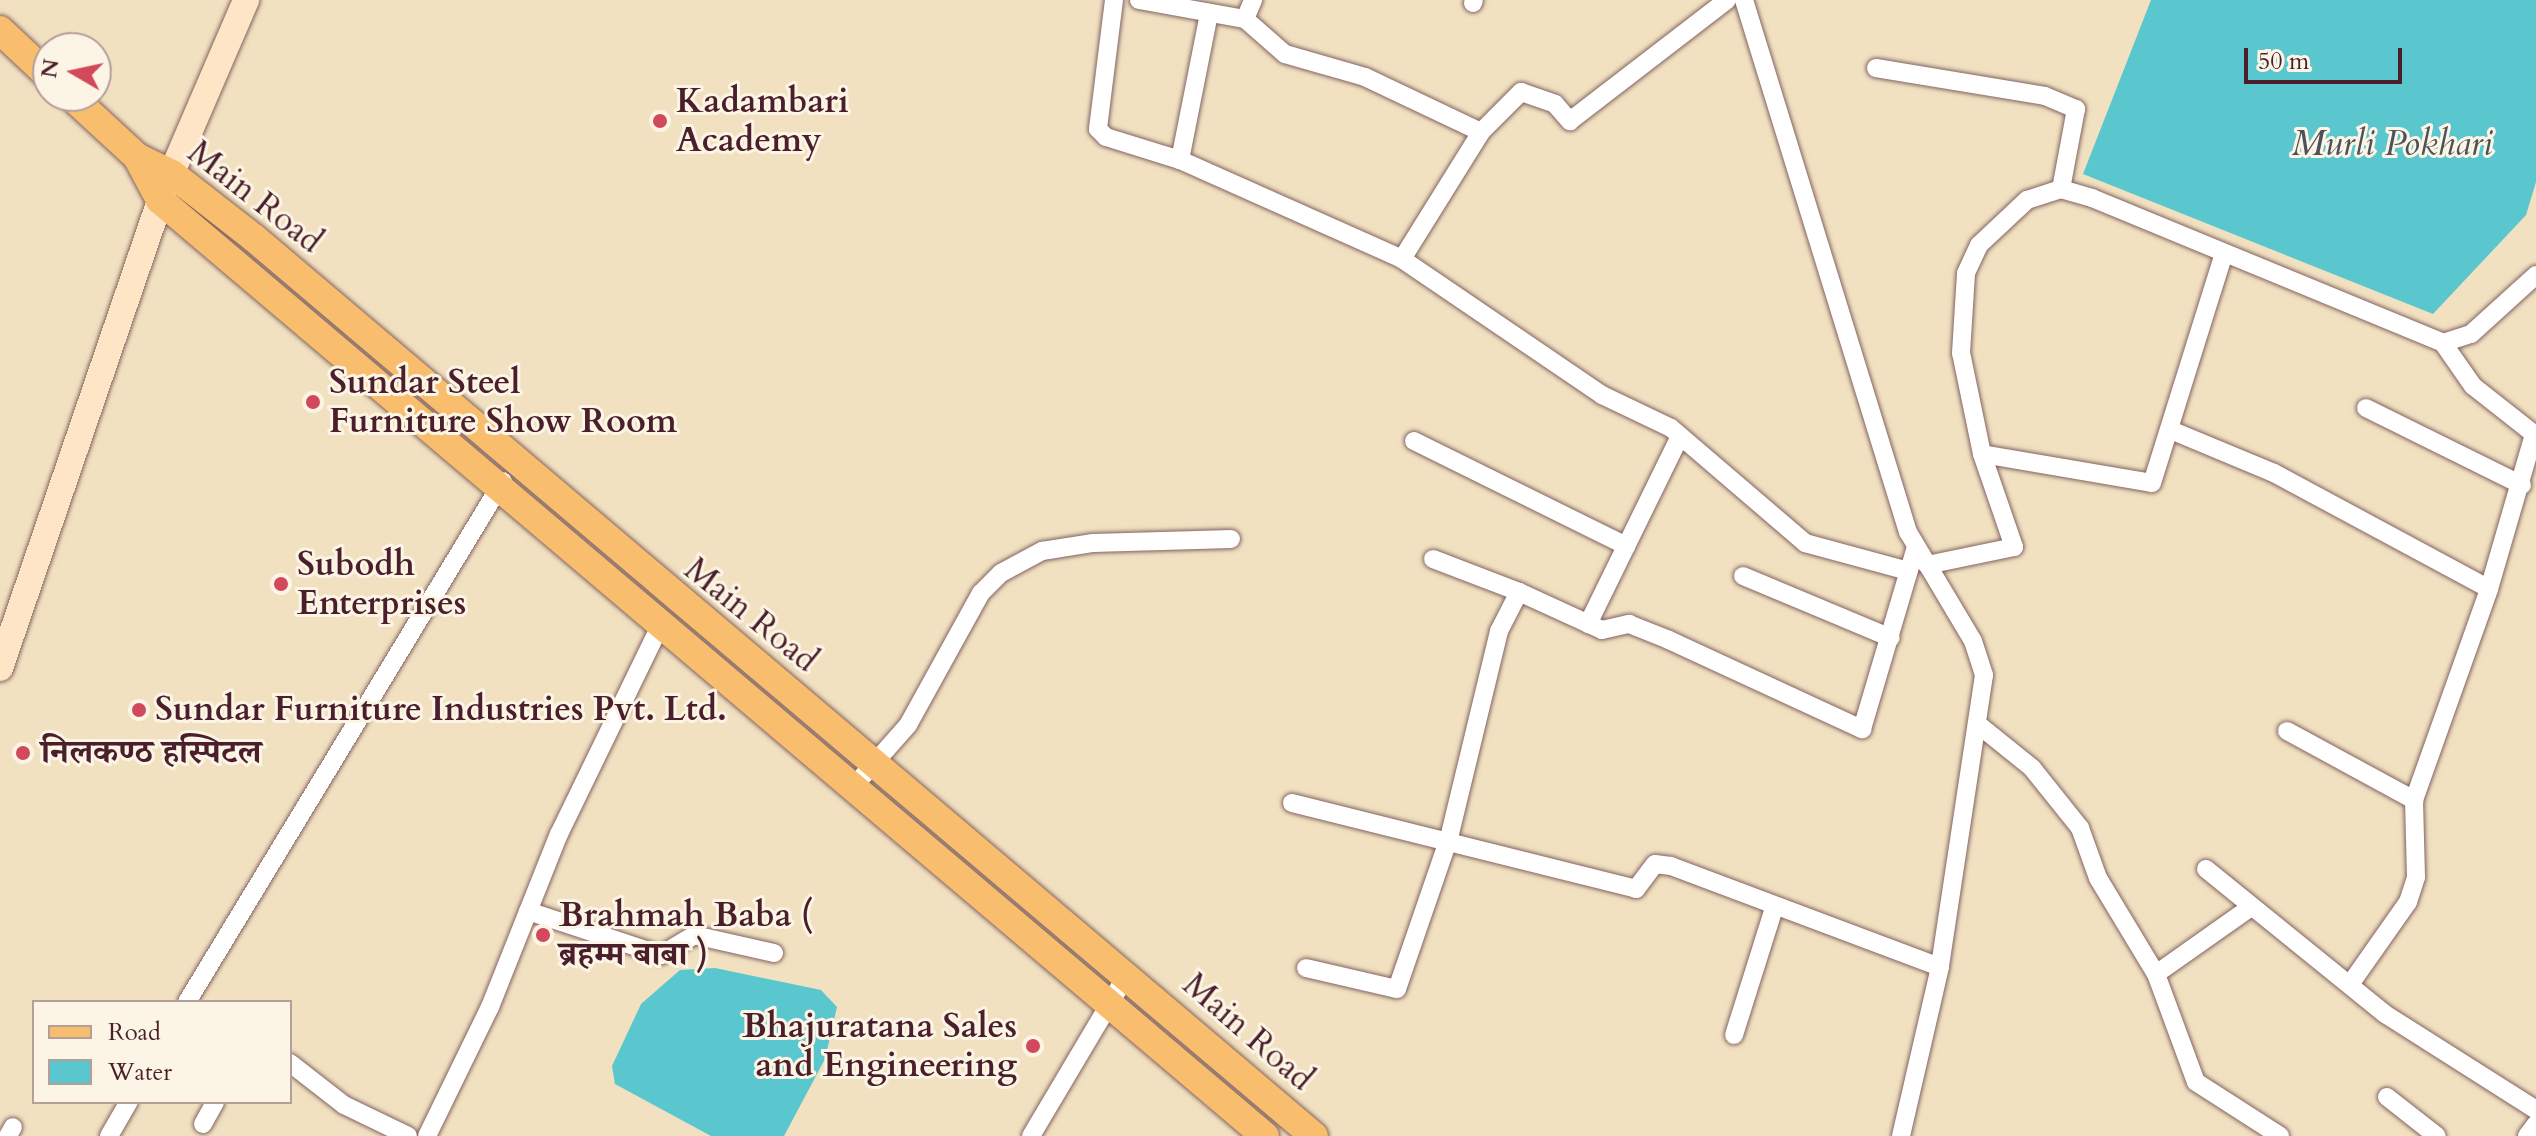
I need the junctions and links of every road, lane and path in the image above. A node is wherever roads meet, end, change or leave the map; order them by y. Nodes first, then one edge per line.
1 (246, 0) edge
2 (1114, 0) edge
3 (1139, 0) edge
4 (1253, 0) edge
5 (1727, 0) edge
6 (1744, 0) edge
7 (1209, 13) junction
8 (1245, 19) junction
9 (0, 30) edge
10 (32, 60) edge
11 (1876, 68) dead end
12 (88, 112) edge
13 (1481, 132) junction
14 (137, 157) junction
15 (1180, 160) junction
16 (172, 174) junction
17 (2061, 189) junction
18 (160, 200) junction
19 (2223, 256) junction
20 (1402, 259) junction
21 (2536, 275) edge
22 (2443, 343) junction
23 (2366, 408) dead end
24 (2173, 431) junction
25 (2535, 435) edge
26 (1680, 436) junction
27 (1414, 441) dead end
28 (1982, 454) junction
29 (515, 462) junction
30 (2522, 485) junction
31 (500, 486) junction
32 (1231, 539) dead end
33 (1626, 546) junction
34 (1916, 547) junction
35 (1433, 559) dead end
36 (1927, 565) junction
37 (1908, 571) junction
38 (1743, 576) dead end
39 (2489, 589) junction
40 (1519, 592) junction
41 (1588, 624) junction
42 (660, 626) junction
43 (1891, 638) junction
44 (0, 668) edge
45 (1980, 726) junction
46 (2287, 731) dead end
47 (875, 761) junction
48 (854, 786) junction
49 (2414, 800) junction
50 (1292, 803) dead end
51 (1449, 838) junction
52 (2206, 869) dead end
53 (2251, 907) junction
54 (1774, 908) junction
55 (528, 911) junction
56 (774, 953) dead end
57 (1940, 967) junction
58 (1306, 968) dead end
59 (1127, 974) junction
60 (2156, 974) junction
61 (2351, 983) junction
62 (190, 996) edge
63 (1108, 1005) junction
64 (1734, 1035) dead end
65 (292, 1065) edge
66 (2387, 1097) dead end
67 (128, 1104) edge
68 (214, 1104) edge
69 (2536, 1110) edge
70 (203, 1124) dead end
71 (2536, 1124) edge
72 (109, 1136) edge
73 (408, 1136) edge
74 (427, 1136) edge
75 (1031, 1136) edge
76 (1265, 1136) edge
77 (1314, 1136) edge
78 (1901, 1136) edge
79 (2280, 1136) edge
80 (2437, 1136) edge
81 (2527, 1136) edge

1 - 16 main road
2 - 15 street
3 - 7 street
4 - 8 street
5 - 13 street
6 - 34 street
7 - 8 street
7 - 15 street
8 - 13 street
9 - 10 main road
11 - 17 street
12 - 14 main road, Main Road
13 - 20 street
14 - 16 main road, Main Road
14 - 18 main road, Main Road
15 - 20 street
16 - 18 main road
16 - 29 main road, Main Road
17 - 19 street
17 - 28 street
18 - 31 main road, Main Road
18 - 44 main road
19 - 22 street
19 - 24 street
20 - 26 street
21 - 22 street
22 - 25 street
23 - 30 street
24 - 28 street
24 - 39 street
25 - 30 street
26 - 33 street
26 - 37 street
27 - 33 street
28 - 36 street
29 - 31 street
29 - 47 main road, Main Road
30 - 39 street
31 - 42 main road, Main Road
31 - 62 street
32 - 47 street
33 - 41 street
34 - 36 street
34 - 37 street
35 - 40 street
36 - 45 street
37 - 43 street
38 - 43 street
39 - 49 street
40 - 41 street
40 - 51 street
41 - 43 street
42 - 48 main road, Main Road
42 - 55 street
45 - 57 street
45 - 60 street
46 - 49 street
47 - 48 street
47 - 59 main road, Main Road
48 - 63 main road, Main Road
49 - 61 street
50 - 51 street
51 - 54 street
51 - 58 street
52 - 53 street
53 - 60 street
53 - 61 street
54 - 57 street
54 - 64 street
55 - 56 street
55 - 74 street
57 - 78 street
59 - 63 street
59 - 77 main road, Main Road
60 - 79 street
61 - 69 street
63 - 75 street
63 - 76 main road, Main Road
65 - 73 street
66 - 80 street
67 - 72 street
68 - 70 street
71 - 81 street

